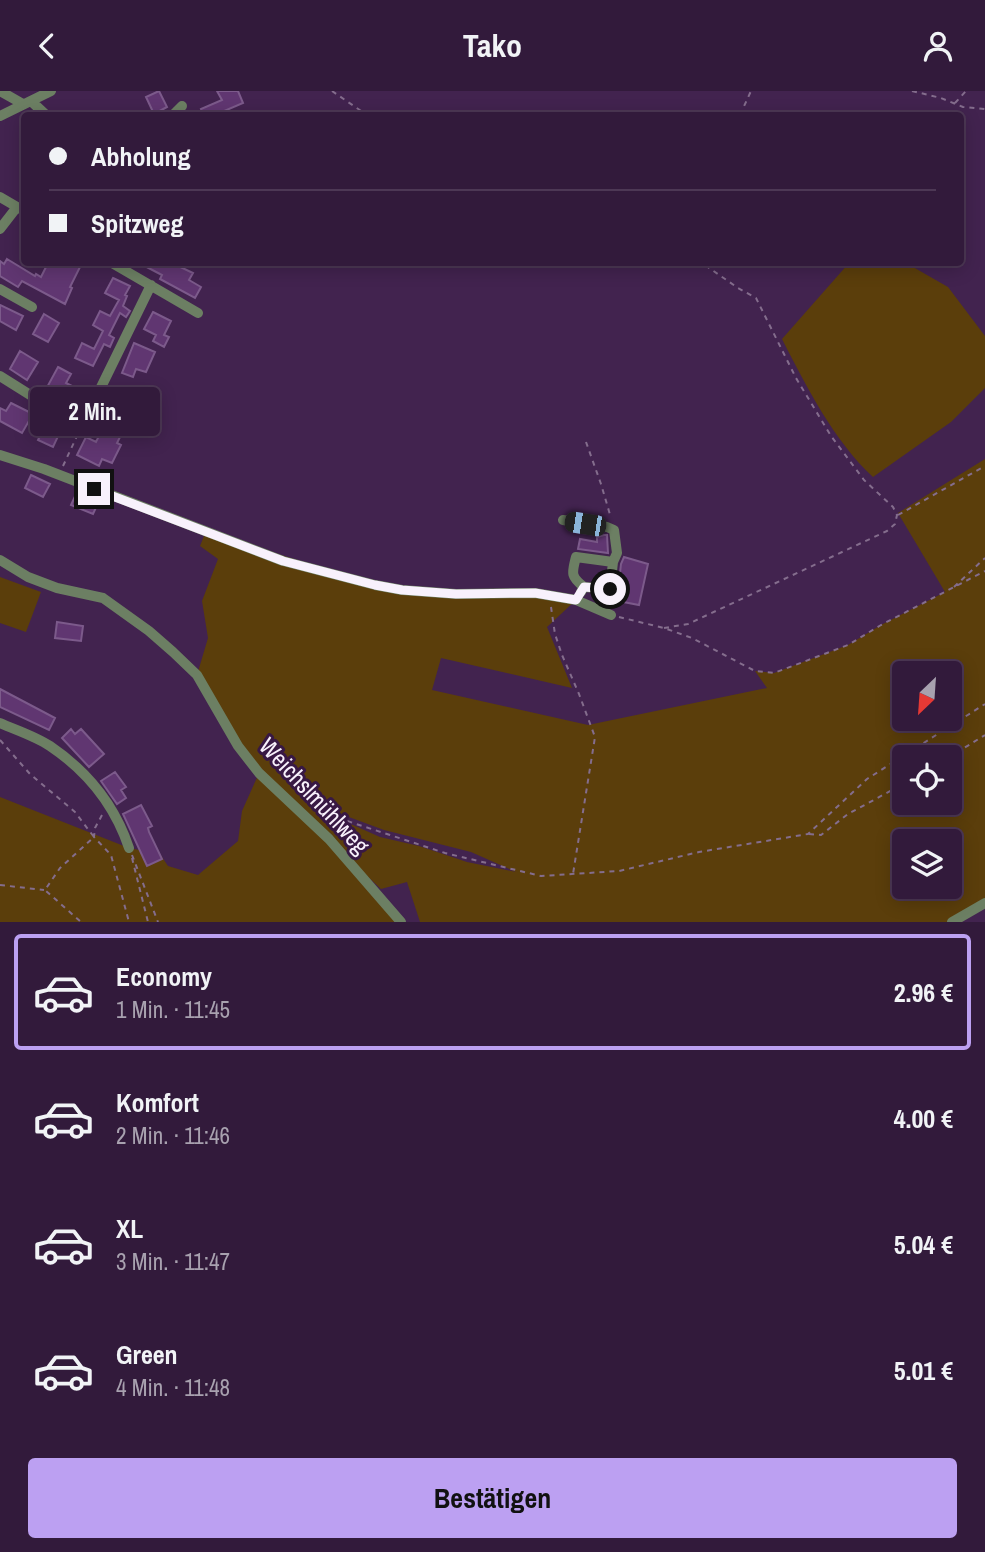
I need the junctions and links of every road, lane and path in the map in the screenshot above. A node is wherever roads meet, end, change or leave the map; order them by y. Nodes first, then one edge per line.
1 (0, 91) edge
2 (51, 91) edge
3 (332, 91) edge
4 (751, 91) edge
5 (912, 91) edge
6 (965, 91) edge
7 (27, 102) junction
8 (955, 103) junction
9 (182, 106) dead end
10 (551, 109) dead end
11 (985, 109) edge
12 (42, 112) edge
13 (176, 112) edge
14 (363, 112) edge
15 (550, 112) edge
16 (741, 112) edge
17 (0, 115) edge
18 (0, 197) edge
19 (21, 209) edge
20 (0, 229) edge
21 (117, 266) edge
22 (706, 266) edge
23 (151, 285) junction
24 (0, 289) edge
25 (32, 307) dead end
26 (198, 313) dead end
27 (0, 376) edge
28 (84, 422) junction
29 (586, 443) dead end
30 (0, 455) edge
31 (68, 456) dead end
32 (985, 466) edge
33 (897, 515) junction
34 (563, 520) dead end
35 (614, 530) junction
36 (985, 558) edge
37 (0, 560) edge
38 (614, 562) junction
39 (985, 571) edge
40 (584, 587) junction
41 (950, 590) junction
42 (549, 595) junction
43 (576, 600) junction
44 (611, 615) joint
45 (664, 628) junction
46 (985, 704) edge
47 (0, 723) edge
48 (985, 735) edge
49 (0, 740) edge
50 (962, 749) edge
51 (892, 790) edge
52 (107, 801) junction
53 (303, 813) junction
54 (808, 834) junction
55 (94, 837) junction
56 (130, 848) junction
57 (573, 874) junction
58 (0, 885) edge
59 (45, 890) junction
60 (985, 903) edge
61 (81, 922) edge
62 (129, 922) edge
63 (148, 922) edge
64 (158, 922) edge
65 (401, 922) edge
66 (951, 922) edge

1 - 7 street
2 - 7 street
3 - 14 path
4 - 16 path
5 - 8 path
6 - 8 path
7 - 12 street
7 - 17 street
8 - 11 path
9 - 13 street
10 - 15 path
18 - 19 street
19 - 20 street
21 - 23 street
22 - 33 path
23 - 26 street
23 - 28 street
24 - 25 street
27 - 28 street
28 - 31 path
29 - 35 path
30 - 42 street
32 - 33 path
33 - 45 path
34 - 35 street
35 - 38 street
36 - 41 path
37 - 53 street, Weichslmühlweg
38 - 40 street
38 - 40 street
39 - 41 path
40 - 43 street
41 - 45 path
42 - 43 street
42 - 57 path
43 - 44 street
44 - 45 path
46 - 54 path
47 - 52 street
48 - 50 path
49 - 55 path
51 - 54 path
52 - 55 path
52 - 56 street
53 - 57 path
53 - 65 street, Weichslmühlweg
54 - 57 path
55 - 59 path
55 - 62 path
56 - 63 path
56 - 64 path
58 - 59 path
59 - 61 path
60 - 66 street

